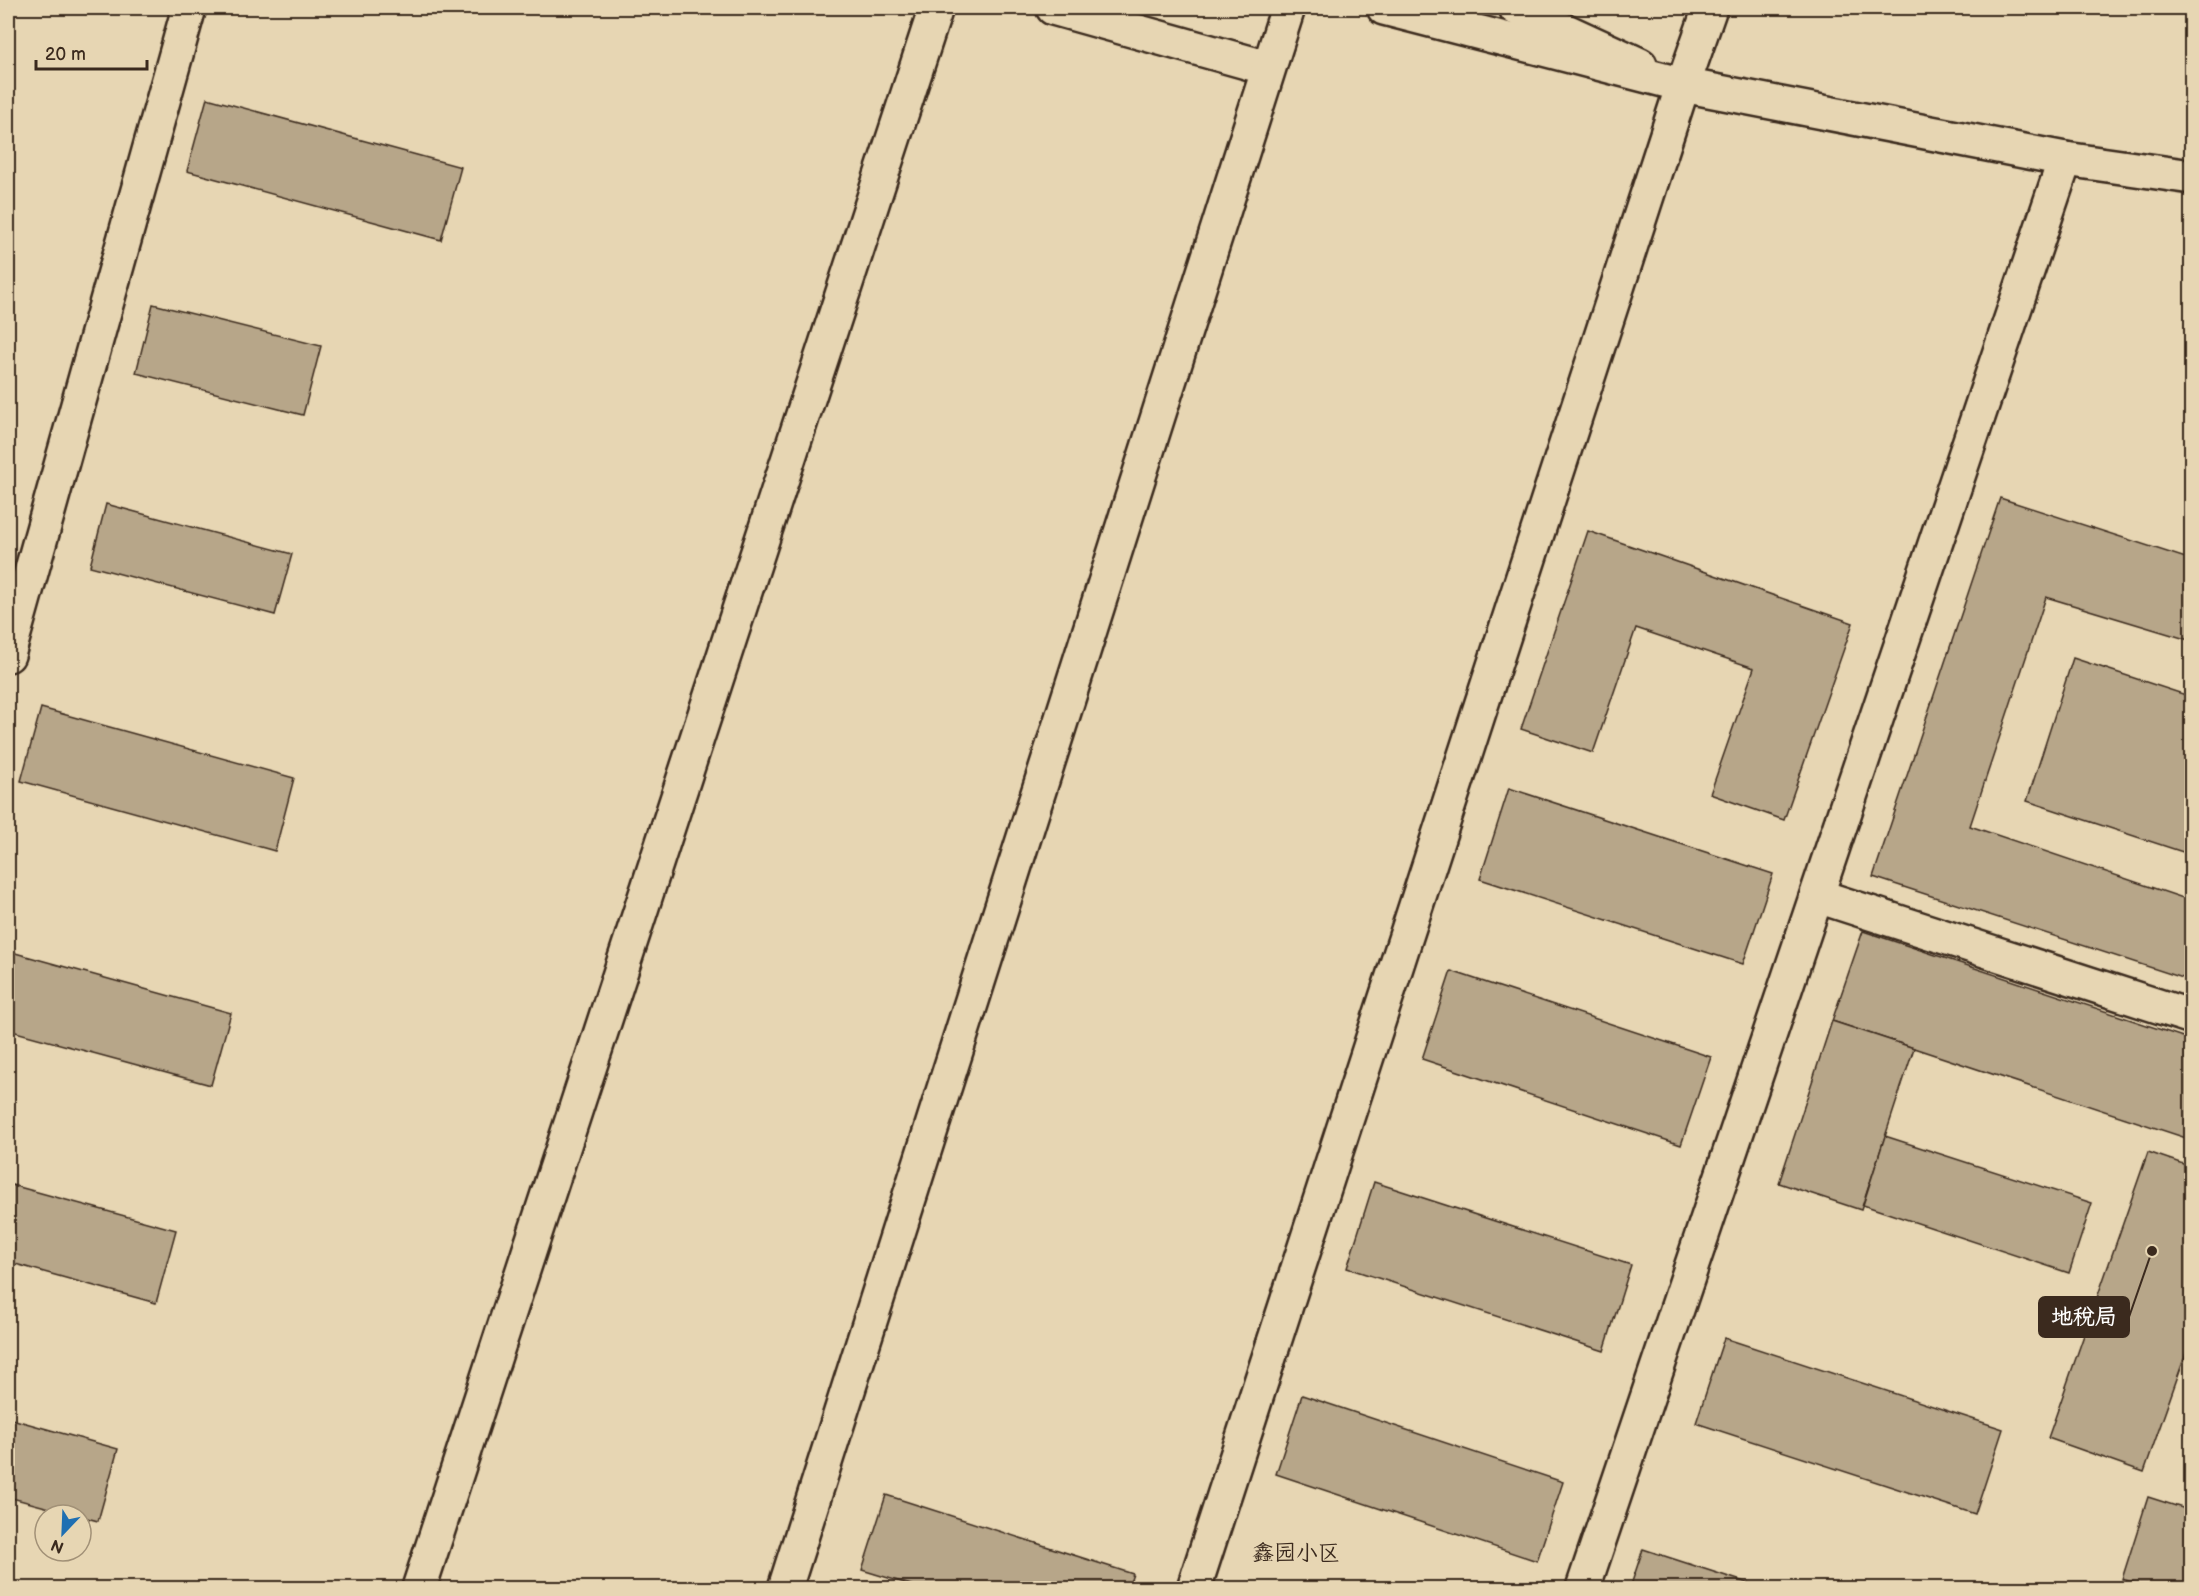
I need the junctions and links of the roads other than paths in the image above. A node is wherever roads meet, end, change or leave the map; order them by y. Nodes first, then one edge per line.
1 (189, 8) edge
2 (936, 8) edge
3 (1053, 8) edge
4 (1288, 8) edge
5 (1384, 8) edge
6 (1516, 8) edge
7 (1710, 8) edge
8 (1268, 68) junction
9 (1683, 85) junction
10 (2065, 159) junction
11 (2192, 177) edge
12 (8, 655) edge
13 (1818, 896) junction
14 (2192, 1017) edge
15 (419, 1588) edge
16 (785, 1588) edge
17 (1194, 1588) edge
18 (1583, 1588) edge

1 - 12 street
2 - 15 street
3 - 8 street
4 - 8 street
5 - 9 street
6 - 9 street
7 - 9 street
8 - 16 street
9 - 10 street
9 - 17 street
10 - 11 street
10 - 13 street
13 - 14 street
13 - 18 street

